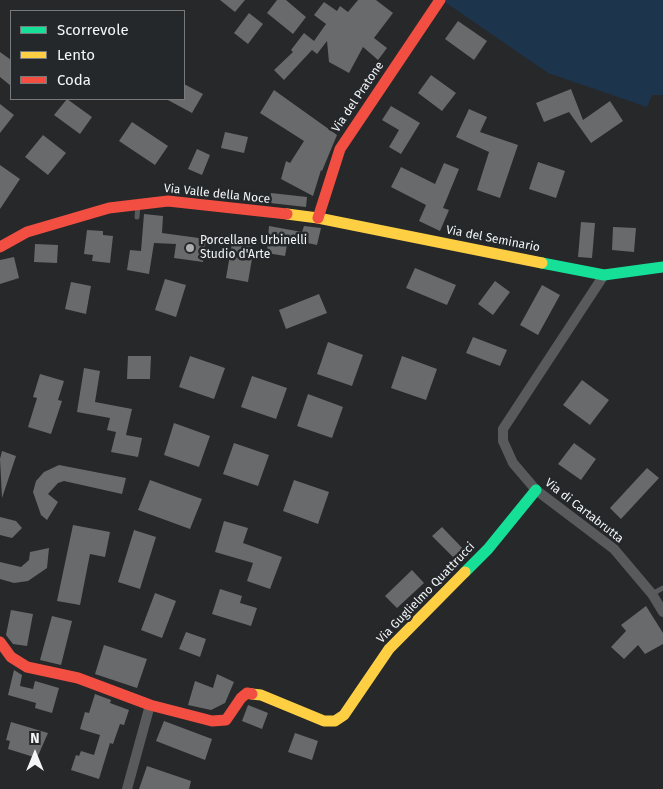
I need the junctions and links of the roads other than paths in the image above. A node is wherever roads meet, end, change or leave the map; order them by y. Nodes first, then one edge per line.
1 (440, 0) edge
2 (138, 203) junction
3 (137, 217) dead end
4 (318, 218) junction
5 (0, 247) edge
6 (663, 268) edge
7 (604, 275) junction
8 (536, 490) junction
9 (663, 588) edge
10 (652, 594) junction
11 (663, 612) edge
12 (0, 642) edge
13 (150, 705) junction
14 (127, 789) edge

1 - 4 street, Via del Pratone
2 - 3 lane
2 - 4 street, Via Valle della Noce
2 - 5 street, Via Valle della Noce
4 - 7 street, Via del Seminario
6 - 7 street, Via del Seminario
7 - 8 street, Via di Cartabrutta
8 - 10 street, Via di Cartabrutta
8 - 13 street, Via Guglielmo Quattrucci
9 - 10 lane
10 - 11 street, Via di Cartabrutta
12 - 13 street
13 - 14 street

